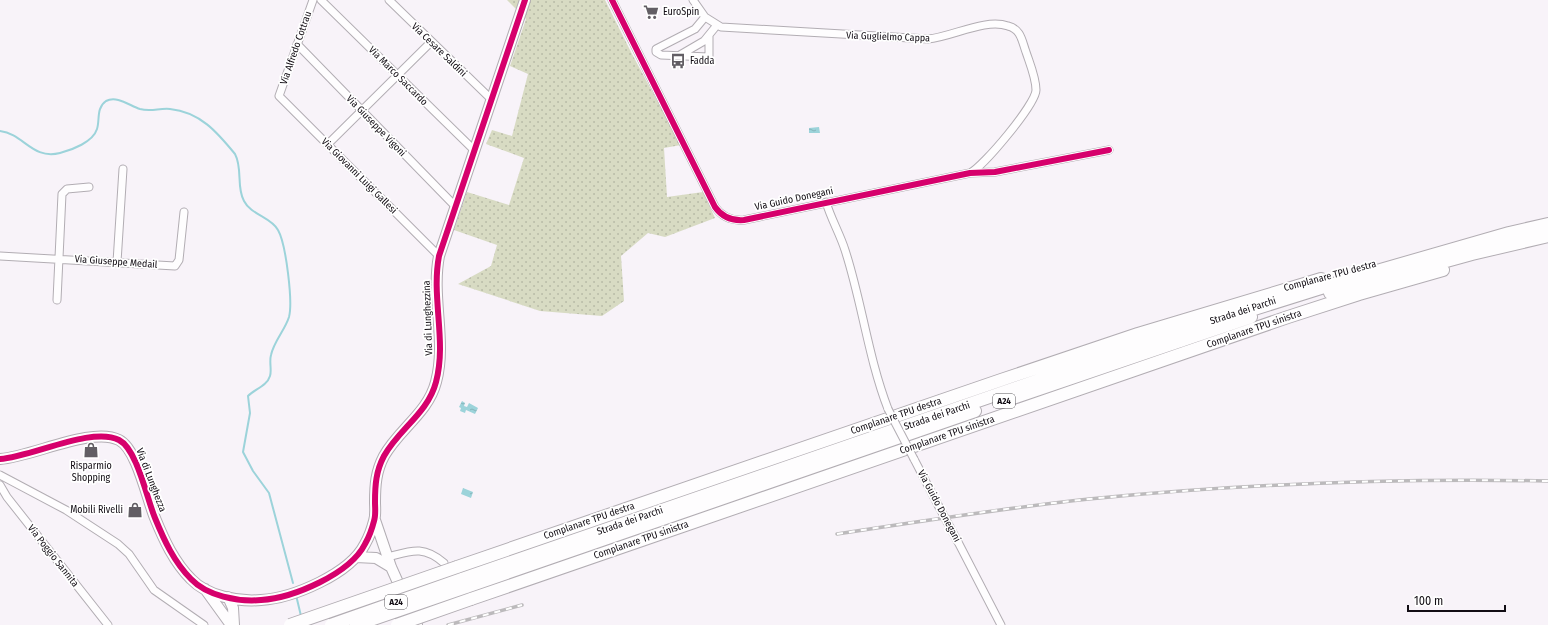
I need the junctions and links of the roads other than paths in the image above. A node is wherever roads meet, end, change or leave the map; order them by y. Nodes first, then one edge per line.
1 (313, 0) edge
2 (321, 0) edge
3 (388, 0) edge
4 (524, 0) edge
5 (612, 0) edge
6 (694, 0) edge
7 (705, 17) junction
8 (717, 25) junction
9 (709, 35) junction
10 (431, 42) junction
11 (297, 44) junction
12 (679, 56) junction
13 (398, 76) junction
14 (280, 96) joint
15 (491, 99) junction
16 (362, 112) junction
17 (328, 144) junction
18 (1109, 150) dead end
19 (474, 151) junction
20 (123, 169) dead end
21 (970, 173) junction
22 (89, 187) dead end
23 (826, 202) junction
24 (455, 206) junction
25 (184, 212) dead end
26 (1548, 224) edge
27 (1509, 233) junction
28 (1548, 236) edge
29 (1548, 243) edge
30 (0, 256) edge
31 (439, 256) junction
32 (59, 258) junction
33 (117, 262) junction
34 (57, 300) dead end
35 (0, 459) edge
36 (0, 475) edge
37 (0, 485) edge
38 (375, 520) junction
39 (365, 544) junction
40 (356, 557) junction
41 (388, 557) junction
42 (376, 558) junction
43 (444, 562) dead end
44 (464, 583) junction
45 (205, 589) junction
46 (228, 597) junction
47 (250, 600) junction
48 (231, 620) edge
49 (108, 625) edge
50 (204, 625) edge
51 (290, 625) edge
52 (331, 625) edge
53 (356, 625) edge
54 (397, 625) edge
55 (417, 625) edge
56 (1001, 625) edge

1 - 11 street, Via Alfredo Cottrau
2 - 13 street, Via Marco Saccardo
3 - 10 street, Via Cesare Saldini
4 - 15 street, Via di Lunghezzina
5 - 23 street, Via Guido Donegani
6 - 7 street, Via Guglielmo Cappa
7 - 8 street, Via Guglielmo Cappa
7 - 12 street
8 - 9 street
8 - 21 street, Via Guglielmo Cappa
9 - 12 street
9 - 12 street
10 - 13 street
10 - 15 street, Via Cesare Saldini
11 - 14 street, Via Alfredo Cottrau
11 - 16 street, Via Giuseppe Vigoni
13 - 16 street
13 - 19 street, Via Marco Saccardo
14 - 17 street, Via Giovanni Luigi Gallesi
15 - 19 street, Via di Lunghezzina
16 - 17 street
16 - 24 street, Via Giuseppe Vigoni
17 - 31 street, Via Giovanni Luigi Gallesi
18 - 21 street, Via Guido Donegani
19 - 24 street, Via di Lunghezzina
20 - 33 street
21 - 23 street, Via Guido Donegani
22 - 32 street
23 - 56 street, Via Guido Donegani, bridge
24 - 31 street, Via di Lunghezzina
25 - 33 street, Via Giuseppe Medail
26 - 27 highway, Strada dei Parchi / A24
27 - 44 highway, Strada dei Parchi / A24
27 - 51 highway, Complanare TPU destra, bridge
28 - 44 highway, Strada dei Parchi / A24
29 - 54 highway, Complanare TPU sinistra, bridge
30 - 32 street, Via Giuseppe Medail
31 - 38 street, Via di Lunghezzina
32 - 33 street, Via Giuseppe Medail
32 - 34 street
35 - 45 street, Via di Lunghezza
36 - 50 street
37 - 49 street, Via Poggio Sannita
38 - 39 street, Via di Lunghezzina
38 - 41 street
39 - 40 street, Via di Lunghezzina
39 - 41 street
39 - 42 street
40 - 42 street
40 - 47 street, Via di Lunghezzina
41 - 42 street
41 - 43 street
41 - 55 street
44 - 52 highway, Strada dei Parchi / A24, bridge
44 - 53 highway, Strada dei Parchi / A24, bridge
45 - 46 street, Via di Lunghezzina
45 - 48 street
46 - 47 street, Via di Lunghezzina
46 - 48 street
47 - 48 street

